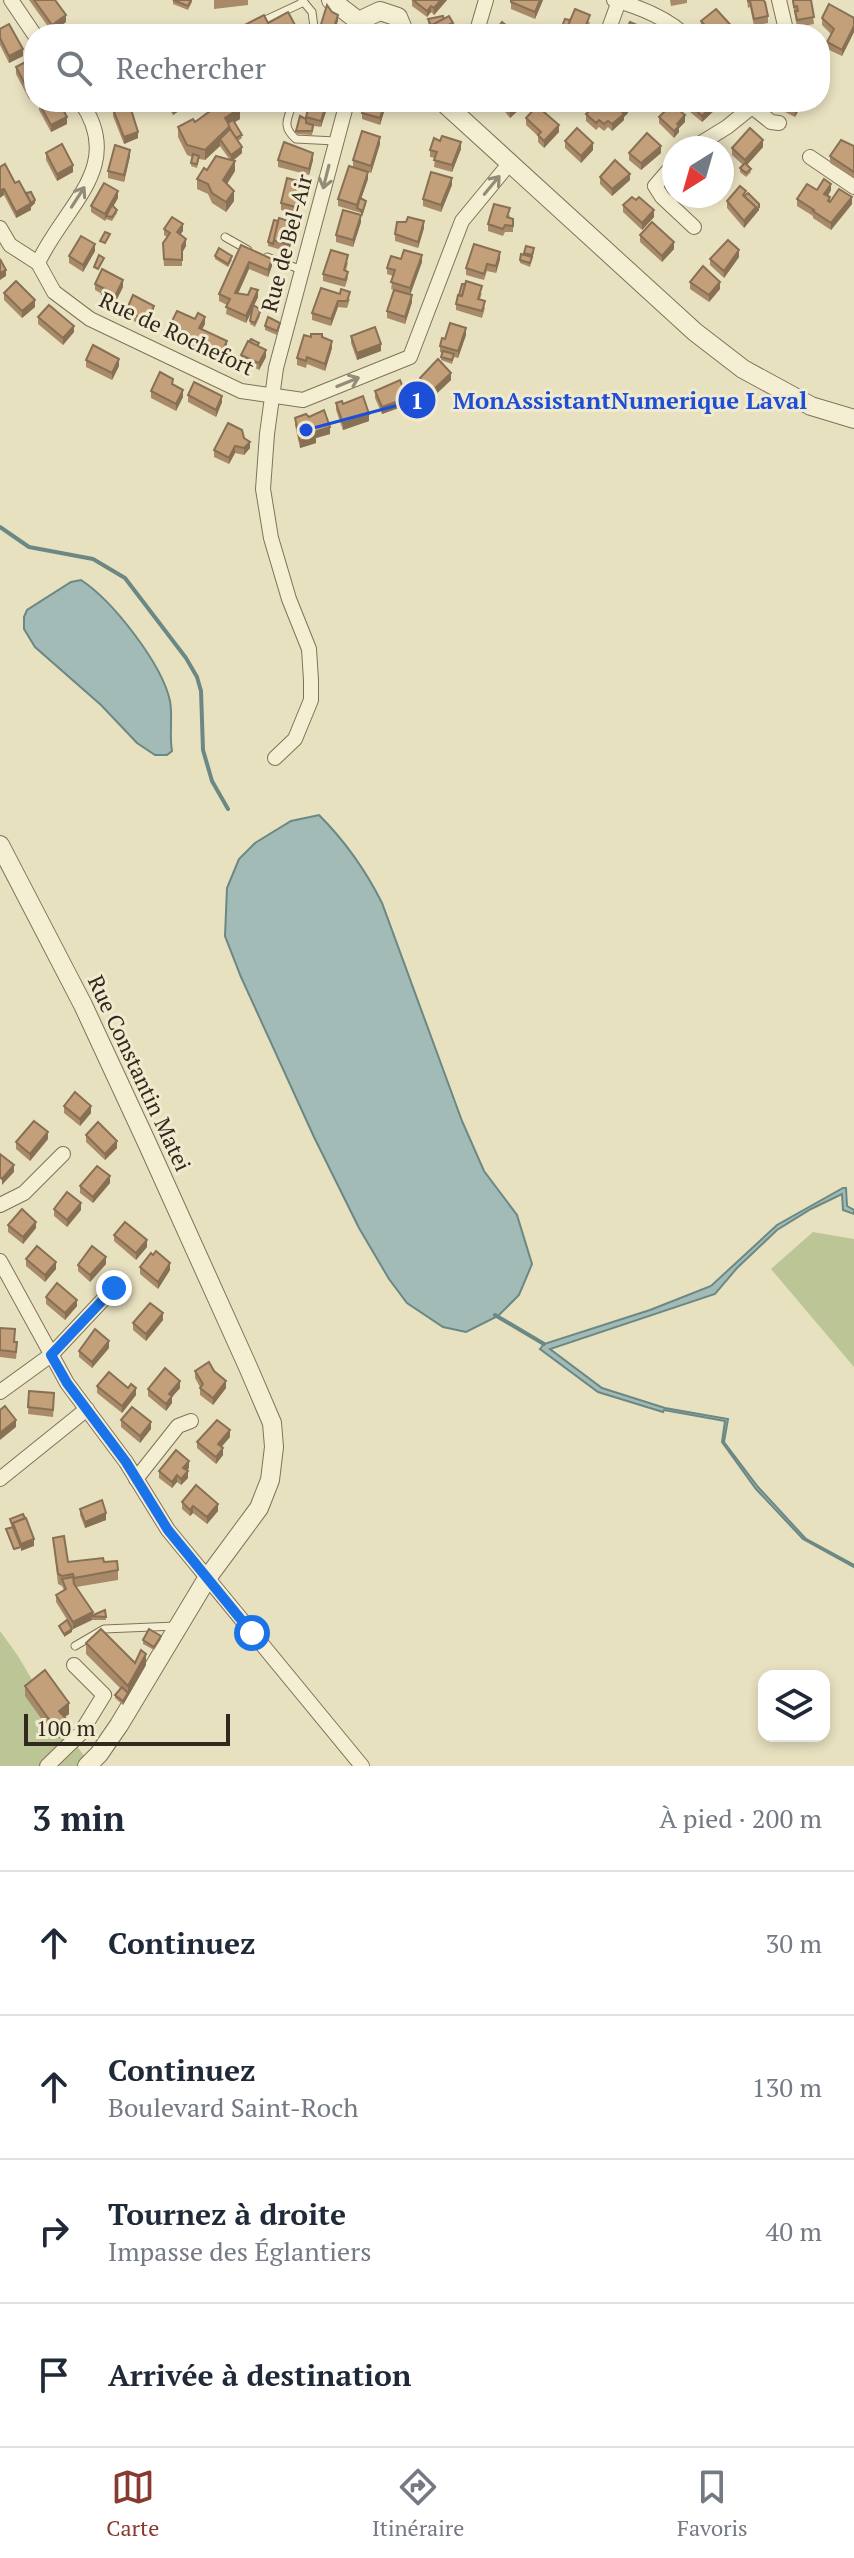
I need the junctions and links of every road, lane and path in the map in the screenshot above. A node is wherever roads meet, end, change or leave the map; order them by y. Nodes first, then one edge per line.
1 (11, 0) edge
2 (331, 0) edge
3 (486, 0) edge
4 (779, 0) edge
5 (303, 1) edge
6 (616, 1) edge
7 (386, 6) edge
8 (356, 18) edge
9 (27, 24) edge
10 (256, 24) edge
11 (314, 24) edge
12 (401, 24) edge
13 (479, 24) edge
14 (610, 24) edge
15 (671, 24) edge
16 (785, 24) edge
17 (88, 112) edge
18 (290, 112) edge
19 (344, 112) edge
20 (454, 112) edge
21 (743, 112) edge
22 (760, 112) edge
23 (779, 123) dead end
24 (712, 136) edge
25 (335, 141) junction
26 (810, 157) dead end
27 (509, 164) junction
28 (662, 178) edge
29 (854, 187) edge
30 (662, 197) edge
31 (674, 208) edge
32 (694, 227) dead end
33 (0, 228) edge
34 (225, 237) dead end
35 (38, 263) junction
36 (302, 270) junction
37 (273, 396) junction
38 (854, 419) edge
39 (275, 758) dead end
40 (0, 845) edge
41 (63, 1154) dead end
42 (0, 1205) edge
43 (0, 1261) edge
44 (5, 1280) edge
45 (114, 1288) dead end
46 (51, 1355) junction
47 (0, 1392) edge
48 (87, 1409) junction
49 (191, 1421) dead end
50 (0, 1479) edge
51 (136, 1479) junction
52 (208, 1577) junction
53 (178, 1626) junction
54 (75, 1646) dead end
55 (74, 1665) dead end
56 (47, 1766) edge
57 (87, 1766) edge
58 (362, 1766) edge

1 - 9 street
2 - 8 street
3 - 13 street
4 - 16 street
5 - 10 lane
5 - 11 lane
6 - 14 street
6 - 15 street
7 - 8 street
7 - 12 street
35 -> 17 street
18 - 25 lane
19 - 25 street, Rue de Bel-Air
20 - 27 street
21 - 24 street
22 - 23 street
25 -> 36 street, Rue de Bel-Air
26 - 29 street
37 -> 27 street, Rue de Rochefort
27 - 38 street
28 - 30 street
31 - 32 street
33 - 35 street, Rue de Rochefort
34 - 36 lane
35 - 37 street, Rue de Rochefort
36 - 37 street, Rue de Bel-Air
37 - 39 street, Rue de Bel-Air
40 - 52 street, Rue Constantin Matei
41 - 42 street
43 - 44 street
44 - 46 street
45 - 46 street
46 - 47 street
46 - 48 street
48 - 50 street
48 - 51 street
49 - 51 street
51 - 52 street
52 - 53 street, Rue Constantin Matei
52 - 58 street
53 - 54 lane
53 - 57 street, Rue Constantin Matei
55 - 56 street

